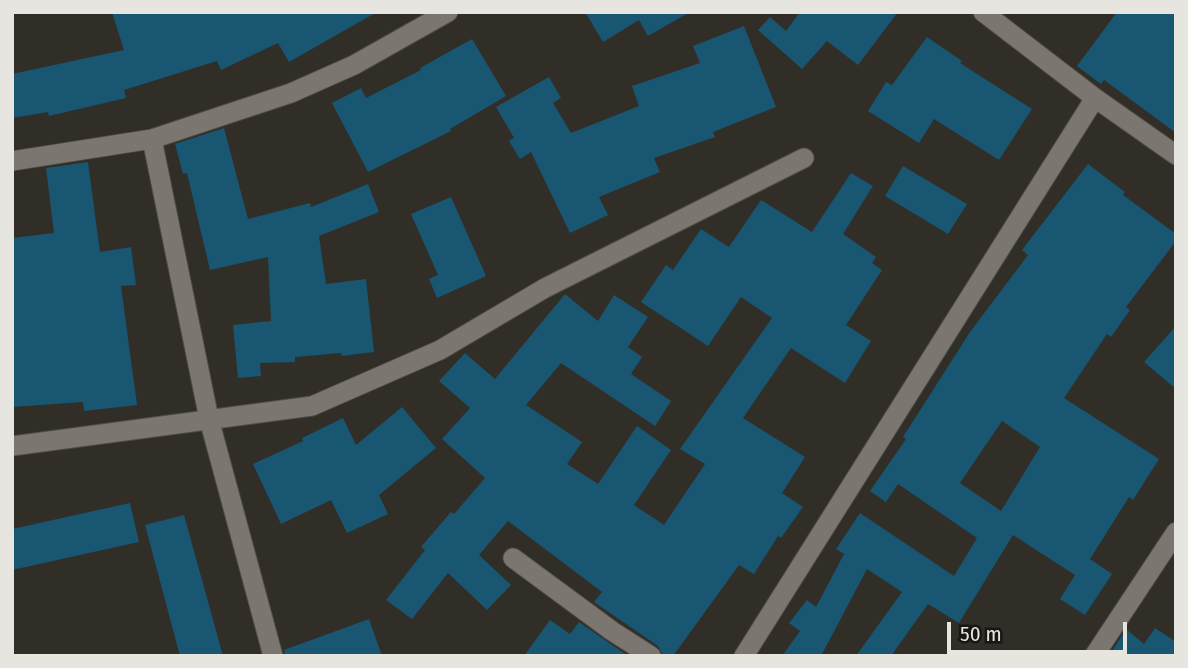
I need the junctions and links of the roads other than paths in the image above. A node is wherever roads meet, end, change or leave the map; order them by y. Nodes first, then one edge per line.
1 (448, 12) edge
2 (983, 12) edge
3 (1095, 98) junction
4 (152, 139) junction
5 (1176, 155) edge
6 (804, 158) dead end
7 (12, 161) edge
8 (209, 419) junction
9 (12, 446) edge
10 (1176, 533) edge
11 (513, 558) dead end
12 (273, 656) edge
13 (651, 656) edge
14 (744, 656) edge
15 (1094, 656) edge

1 - 4 street
2 - 3 street
3 - 5 street
3 - 14 street
4 - 7 street
4 - 8 street
6 - 8 street
8 - 9 street
8 - 12 street
10 - 15 street
11 - 13 street

